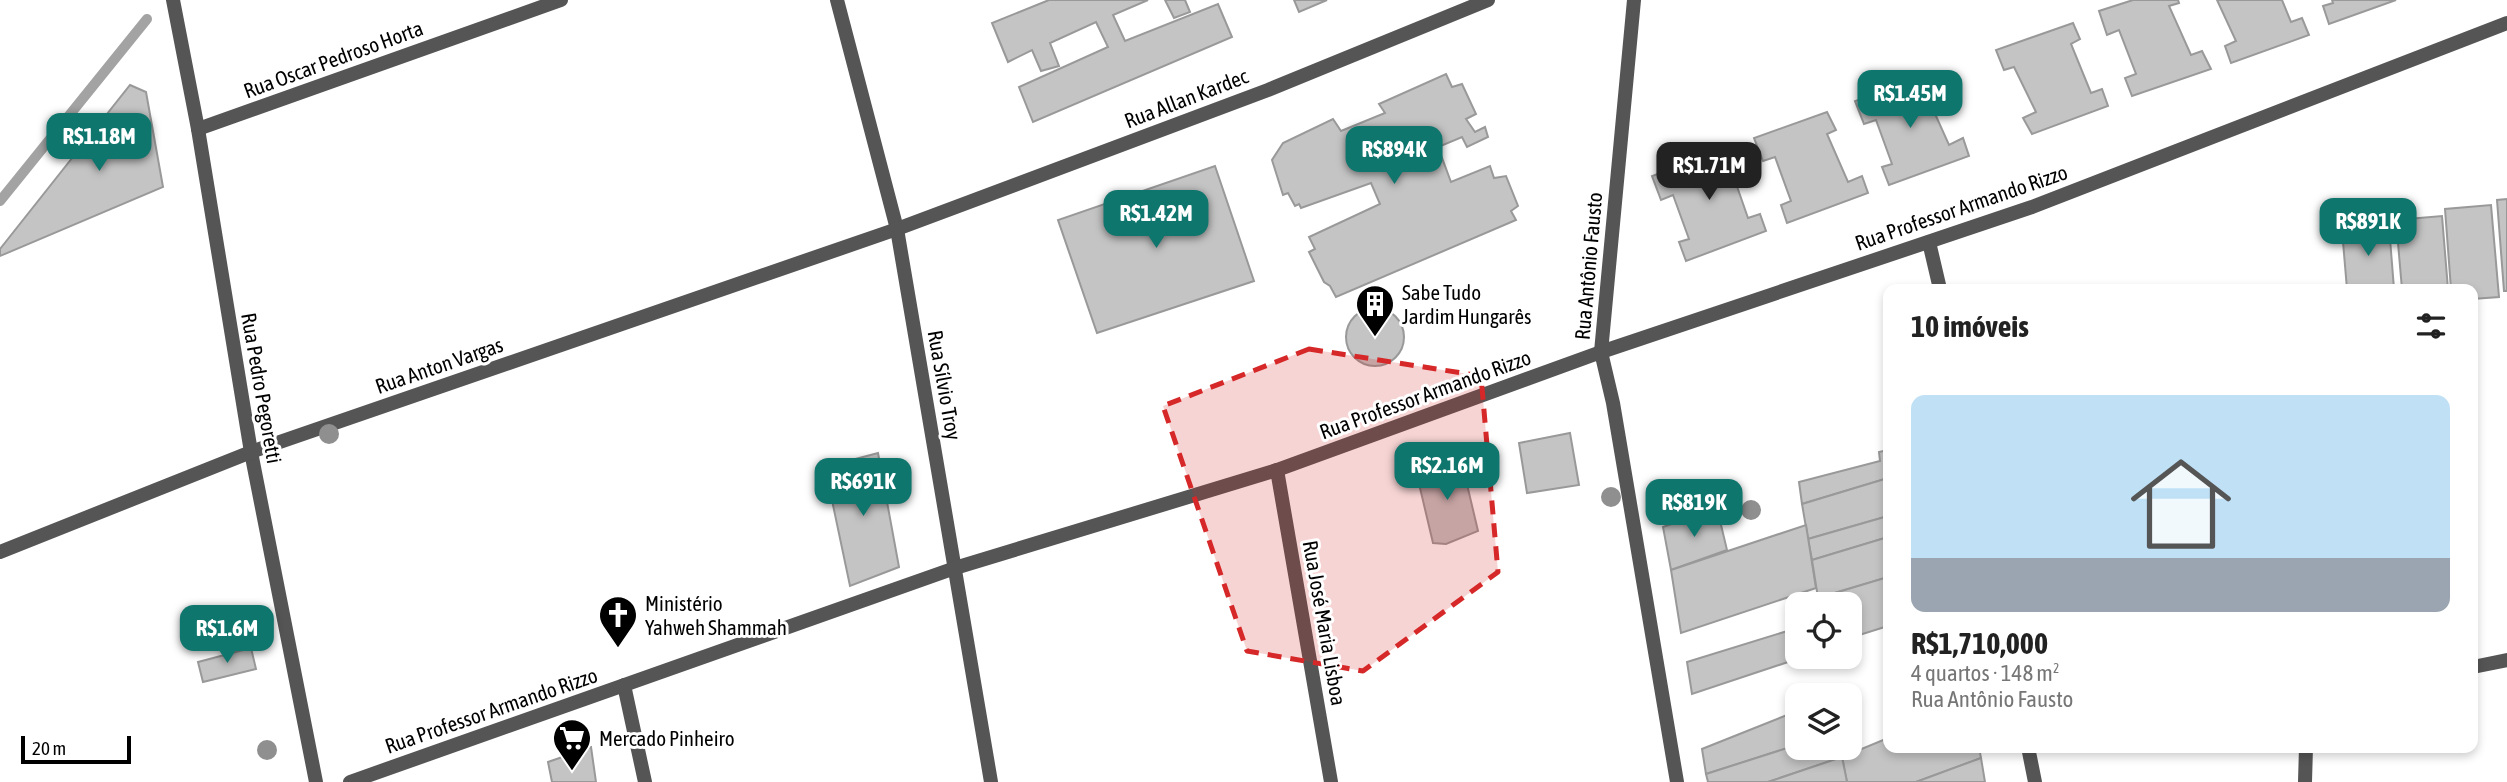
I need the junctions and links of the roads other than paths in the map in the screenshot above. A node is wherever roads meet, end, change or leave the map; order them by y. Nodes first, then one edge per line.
1 (561, 0) edge
2 (837, 0) edge
3 (1488, 0) edge
4 (1634, 0) edge
5 (173, 1) edge
6 (2507, 23) edge
7 (198, 129) junction
8 (897, 229) junction
9 (1929, 242) junction
10 (1939, 284) edge
11 (1601, 352) junction
12 (251, 452) junction
13 (1277, 470) junction
14 (0, 552) edge
15 (955, 568) junction
16 (2507, 660) edge
17 (2478, 666) edge
18 (624, 685) junction
19 (2029, 753) edge
20 (2306, 753) edge
21 (316, 782) edge
22 (350, 782) edge
23 (645, 782) edge
24 (991, 782) edge
25 (1331, 782) edge
26 (1677, 782) edge
27 (2035, 782) edge
28 (2305, 782) edge

1 - 7 street, Rua Oscar Pedroso Horta
2 - 8 street, Rua Sílvio Troy
3 - 8 street, Rua Allan Kardec
4 - 11 street, Rua Antônio Fausto
5 - 7 street, Rua Pedro Pegoretti
6 - 9 street, Rua Professor Armando Rizzo
7 - 12 street, Rua Pedro Pegoretti
8 - 12 street, Rua Anton Vargas
8 - 15 street, Rua Sílvio Troy
9 - 10 street
9 - 11 street, Rua Professor Armando Rizzo
11 - 13 street, Rua Professor Armando Rizzo
11 - 26 street, Rua Antônio Fausto
12 - 14 street, Rua Anton Vargas
12 - 21 street, Rua Pedro Pegoretti
13 - 15 street, Rua Professor Armando Rizzo
13 - 25 street, Rua José Maria Lisboa
15 - 18 street, Rua Professor Armando Rizzo
15 - 24 street, Rua Sílvio Troy
16 - 17 street
18 - 22 street, Rua Professor Armando Rizzo
18 - 23 street
19 - 27 street
20 - 28 street

